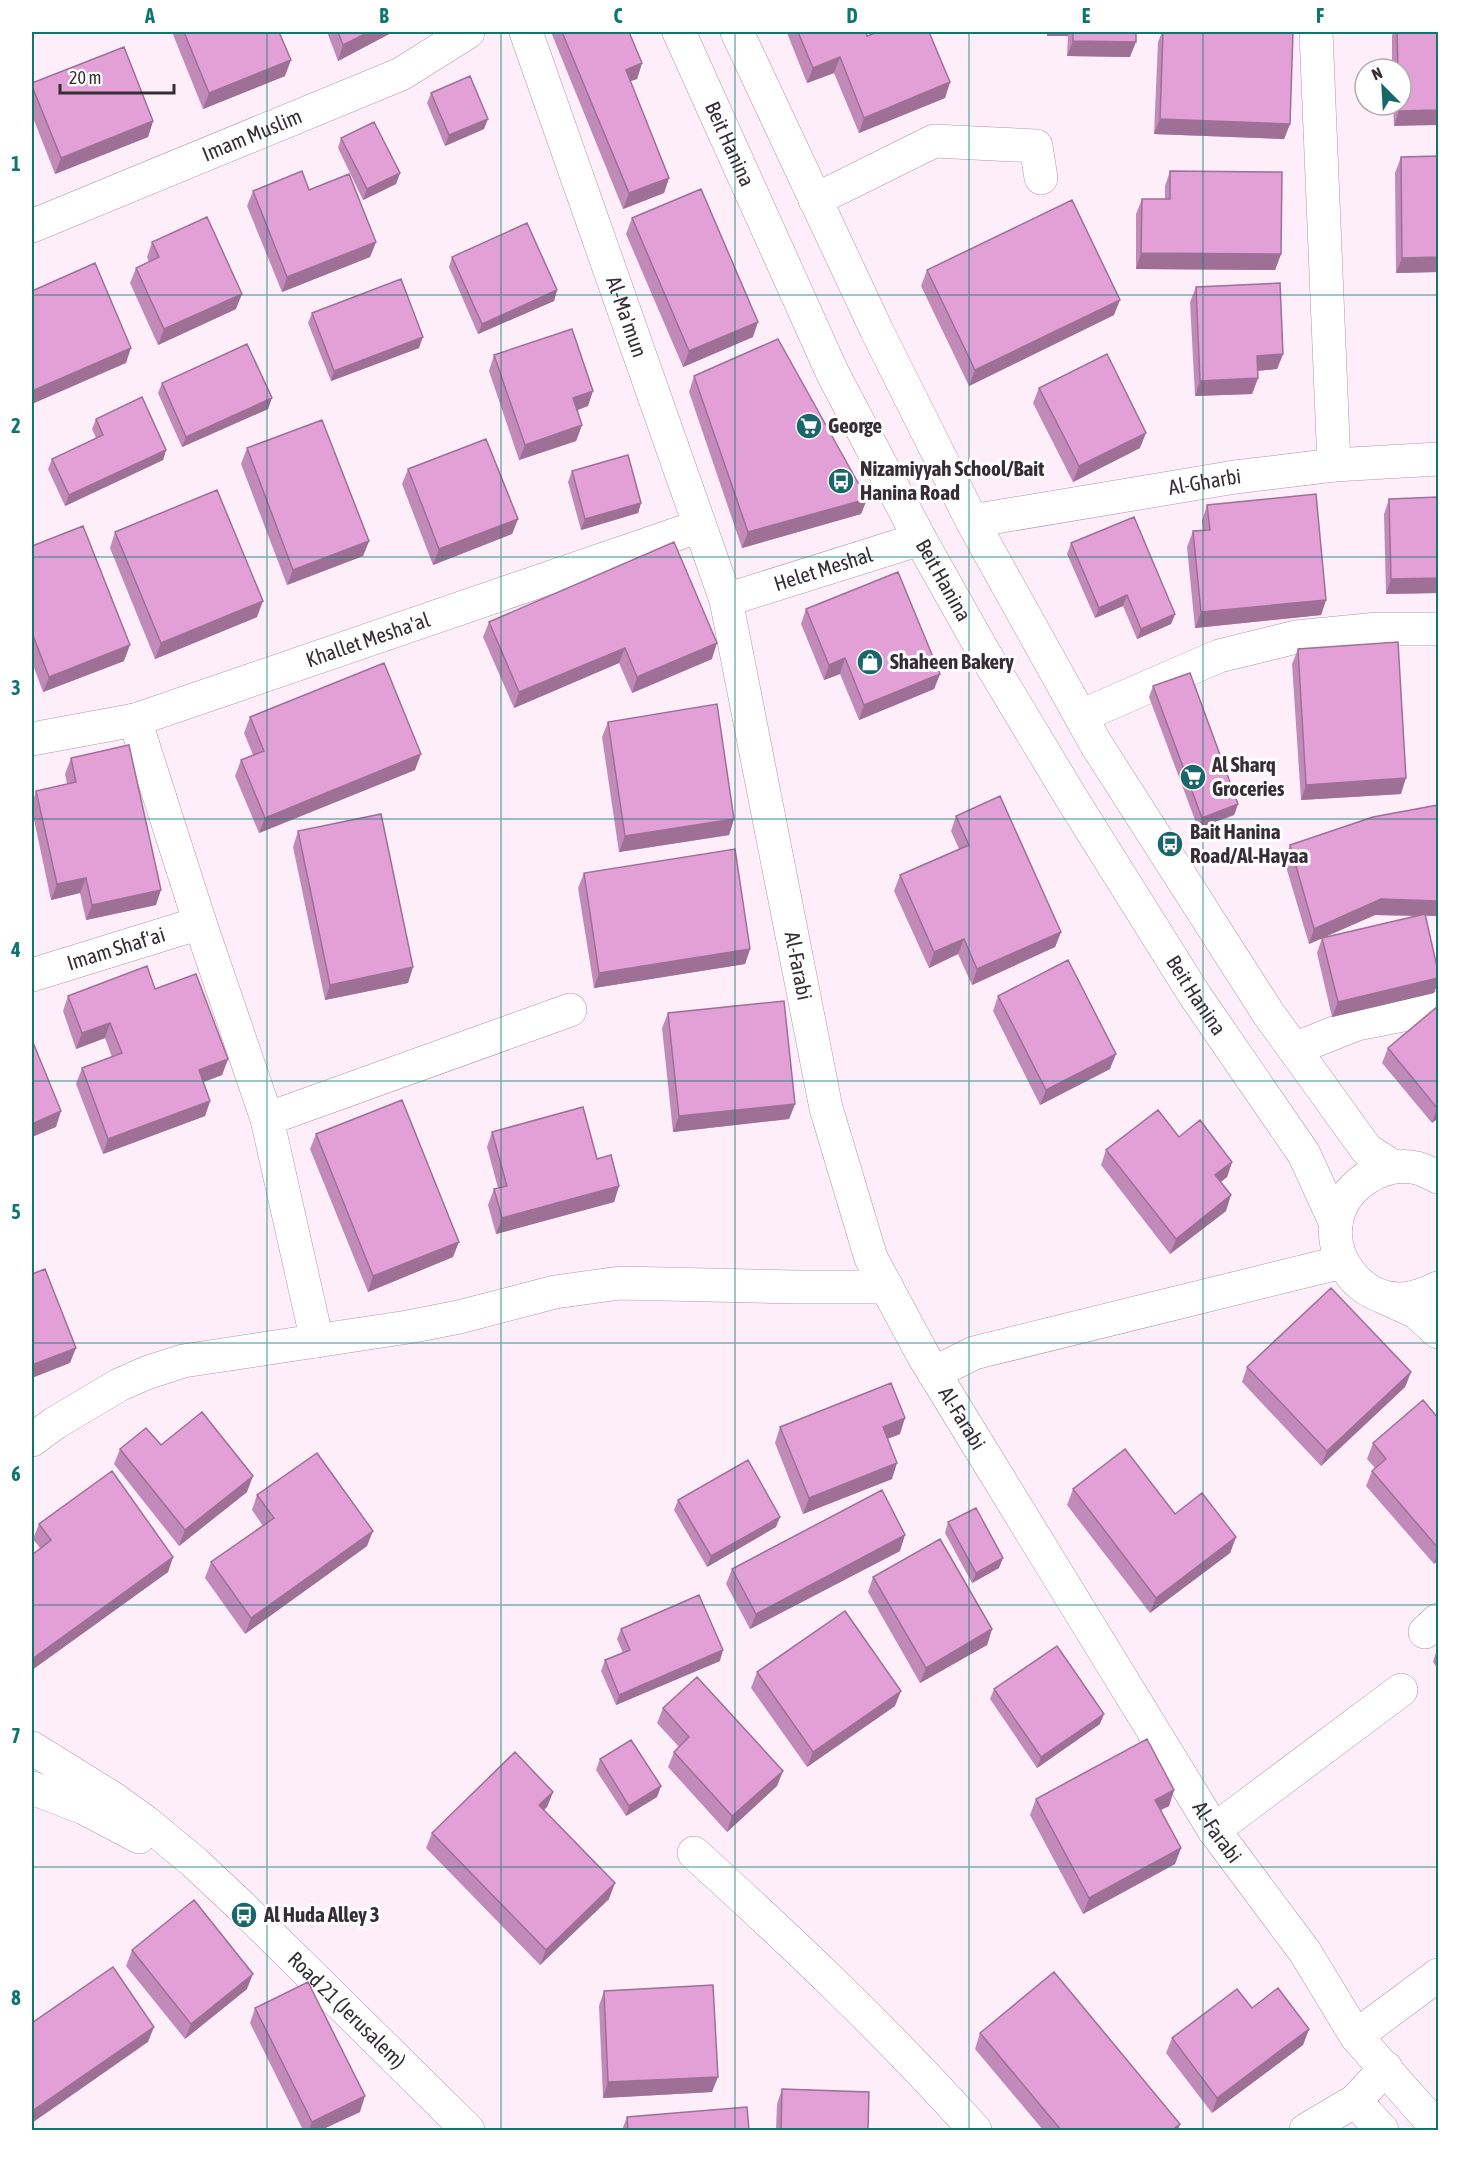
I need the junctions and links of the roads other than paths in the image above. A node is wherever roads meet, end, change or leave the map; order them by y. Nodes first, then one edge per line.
1 (468, 32) edge
2 (526, 32) edge
3 (679, 32) edge
4 (736, 32) edge
5 (1316, 32) edge
6 (1041, 178) dead end
7 (815, 200) junction
8 (32, 226) edge
9 (1438, 459) edge
10 (1334, 465) junction
11 (972, 521) junction
12 (700, 526) junction
13 (920, 539) junction
14 (726, 600) junction
15 (1438, 629) edge
16 (1081, 716) junction
17 (135, 720) junction
18 (32, 739) edge
19 (200, 923) junction
20 (32, 975) edge
21 (1438, 1008) edge
22 (570, 1010) dead end
23 (1294, 1049) junction
24 (267, 1119) junction
25 (1394, 1167) junction
26 (1438, 1177) edge
27 (1336, 1224) junction
28 (1342, 1262) junction
29 (887, 1287) junction
30 (1438, 1288) edge
31 (1375, 1294) junction
32 (1438, 1332) edge
33 (317, 1341) junction
34 (934, 1373) junction
35 (32, 1440) edge
36 (1401, 1690) dead end
37 (32, 1748) edge
38 (32, 1788) edge
39 (1214, 1830) junction
40 (694, 1853) dead end
41 (224, 1890) junction
42 (1438, 1975) edge
43 (1356, 2036) junction
44 (1386, 2068) junction
45 (1355, 2101) junction
46 (1438, 2129) edge
47 (468, 2130) edge
48 (975, 2130) edge
49 (1306, 2130) edge
50 (1382, 2130) edge

1 - 8 street, Imam Muslim
2 - 12 street, Al-Ma'mun
3 - 13 street, Beit Hanina
4 - 7 street
5 - 10 street
6 - 7 street
7 - 11 street
9 - 10 street, Al-Gharbi
10 - 11 street, Al-Gharbi
11 - 16 street
12 - 14 street, Al-Ma'mun
12 - 17 street, Khallet Mesha'al
13 - 14 street, Helet Meshal
13 - 27 street, Beit Hanina
14 - 29 street, Al-Farabi
15 - 16 street
16 - 23 street
17 - 18 street, Khallet Mesha'al
17 - 19 street
19 - 20 street, Imam Shaf'ai
19 - 24 street
21 - 23 street
22 - 24 street
23 - 25 street
24 - 33 street
25 - 26 street
25 - 27 street
27 - 28 street
28 - 31 street
28 - 34 street
29 - 33 street
29 - 34 street, Al-Farabi
30 - 31 street
31 - 32 street
33 - 35 street
34 - 39 street, Al-Farabi
36 - 39 street
37 - 41 street, Road 21 (Jerusalem)
38 - 41 street, Road 21 (Jerusalem)
39 - 43 street, Al-Farabi
40 - 48 street
41 - 47 street, Road 21 (Jerusalem)
42 - 43 street
43 - 44 street, Al-Farabi
44 - 45 street
44 - 46 street, Al-Farabi
45 - 49 street
45 - 50 street

